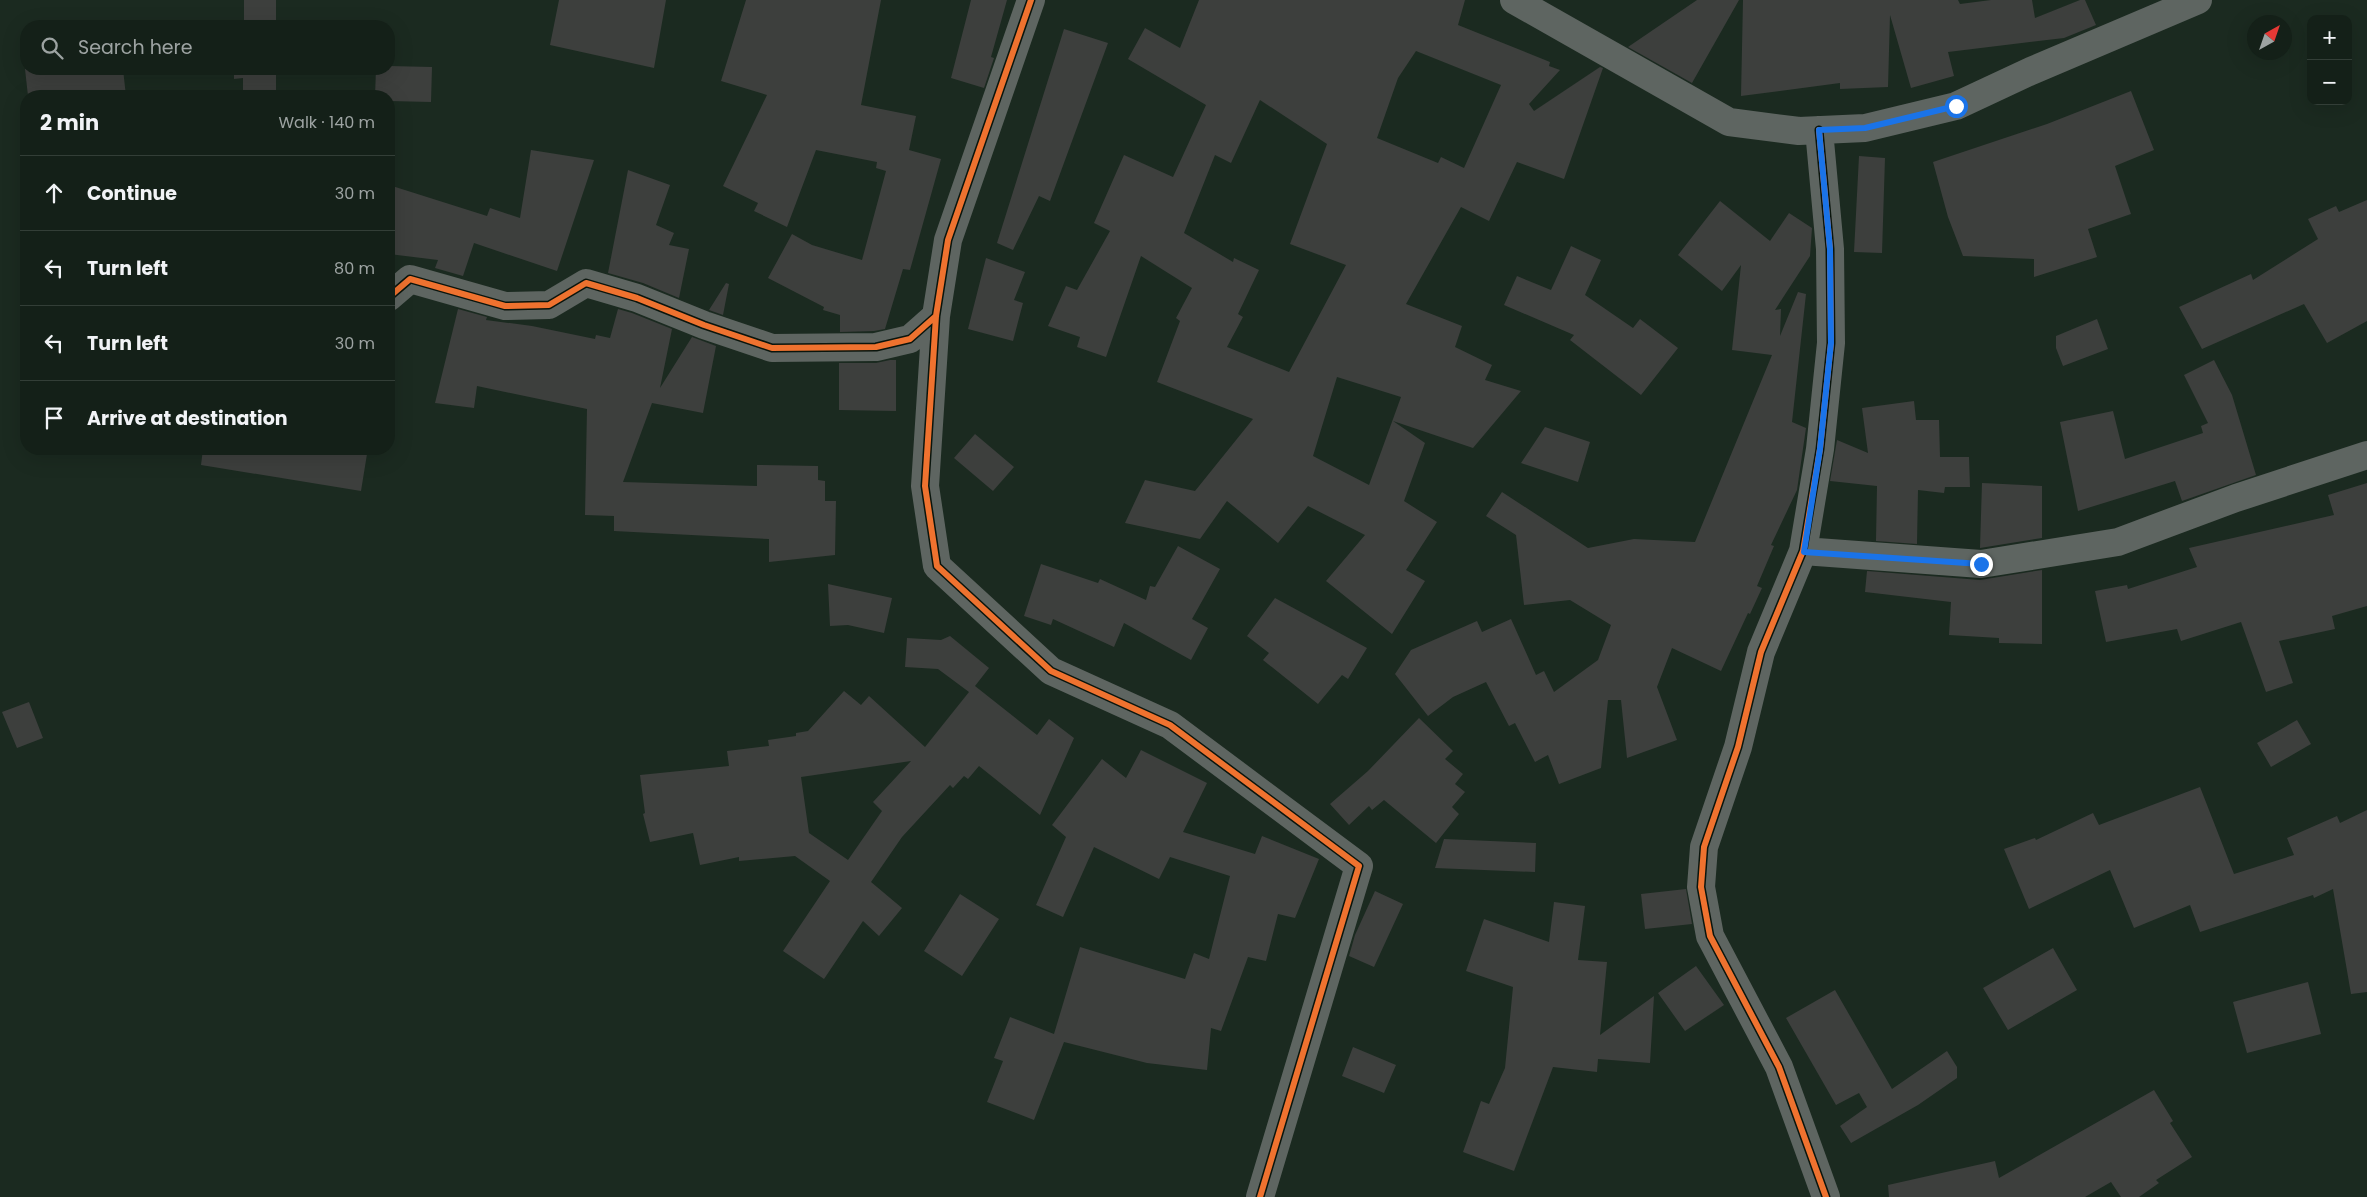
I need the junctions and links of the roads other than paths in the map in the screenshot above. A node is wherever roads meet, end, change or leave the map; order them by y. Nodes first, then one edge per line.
1 (1032, 0) edge
2 (1514, 0) edge
3 (2198, 0) edge
4 (1819, 130) junction
5 (395, 292) edge
6 (936, 316) junction
7 (2367, 454) edge
8 (1804, 552) junction
9 (1260, 1197) edge
10 (1826, 1197) edge

1 - 6 street
2 - 4 street
3 - 4 street
4 - 8 street
5 - 6 street
6 - 9 street
7 - 8 street
8 - 10 street

